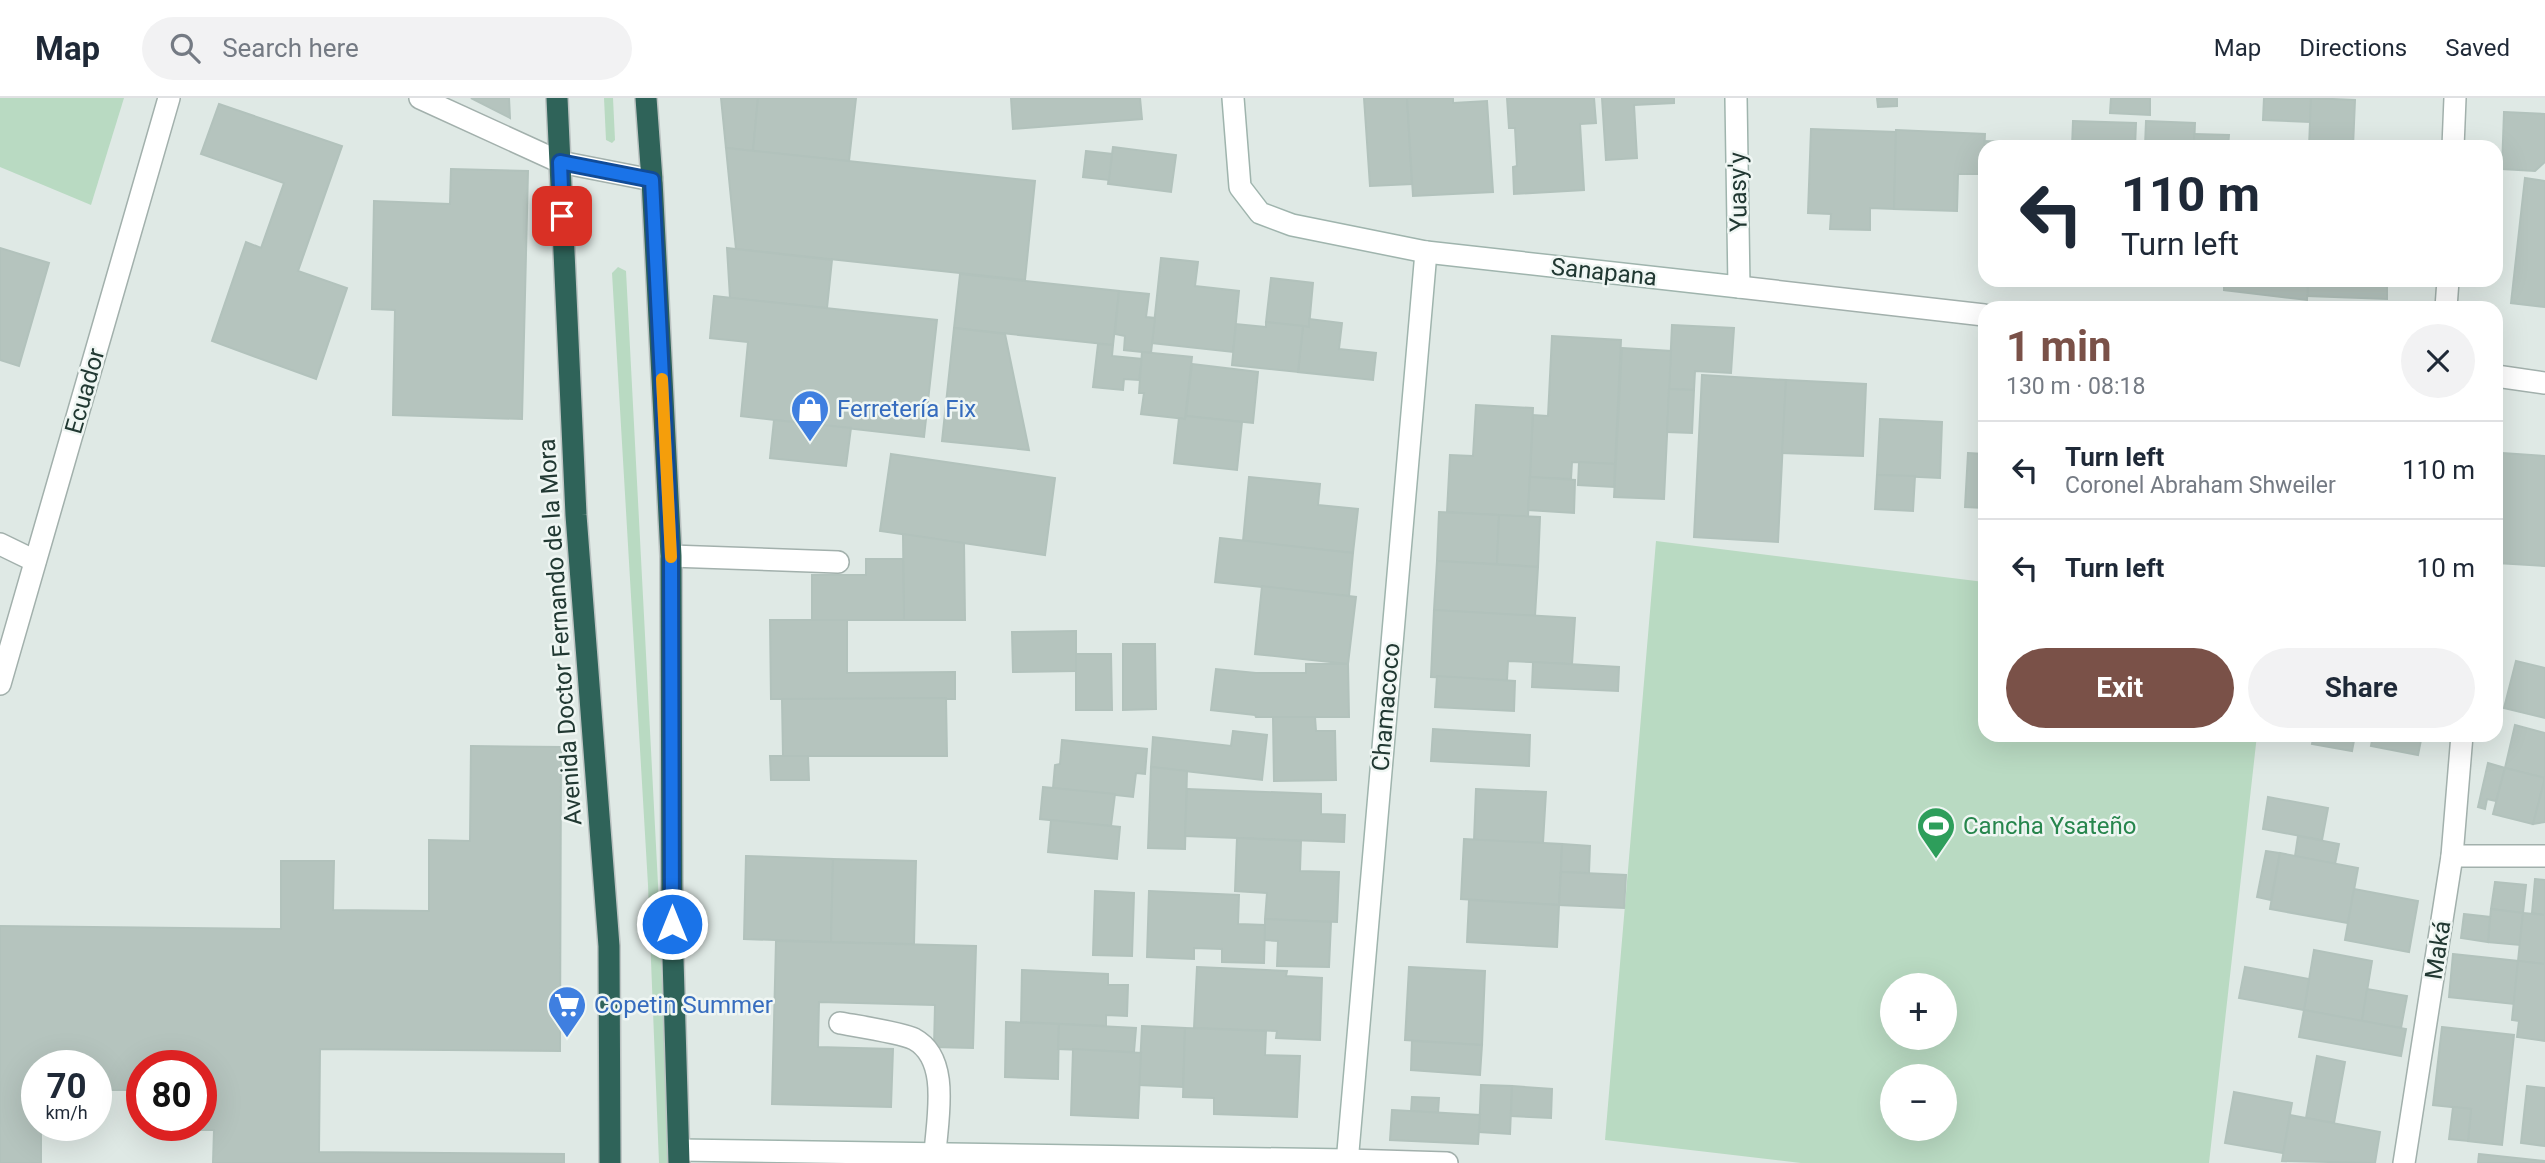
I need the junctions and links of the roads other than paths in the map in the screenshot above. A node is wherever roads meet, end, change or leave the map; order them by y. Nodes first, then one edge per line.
1 (169, 98) edge
2 (419, 98) edge
3 (556, 98) edge
4 (646, 98) edge
5 (1233, 98) edge
6 (1736, 98) edge
7 (2455, 98) edge
8 (2453, 140) edge
9 (560, 162) junction
10 (652, 180) junction
11 (1426, 252) junction
12 (1739, 287) junction
13 (1978, 314) edge
14 (2503, 377) edge
15 (2545, 383) edge
16 (0, 544) edge
17 (671, 556) junction
18 (36, 561) junction
19 (838, 562) dead end
20 (0, 684) edge
21 (2461, 742) edge
22 (2452, 856) junction
23 (2545, 856) edge
24 (840, 1023) dead end
25 (935, 1154) junction
26 (679, 1157) edge
27 (1347, 1162) edge
28 (610, 1163) edge
29 (1447, 1163) edge
30 (2404, 1163) edge

1 - 18 street, Ecuador
2 - 9 street
3 - 9 highway, Avenida Doctor Fernando de la Mora
4 - 10 highway
5 - 11 street, Sanapana
6 - 12 street, Yuasy'y
7 - 8 street
9 - 10 street
9 - 28 highway, Avenida Doctor Fernando de la Mora
10 - 17 highway
11 - 12 street, Sanapana
11 - 27 street, Chamacoco
12 - 13 street, Sanapana
14 - 15 street
16 - 18 street
17 - 19 street
17 - 26 highway
18 - 20 street, Ecuador
21 - 22 street, Maká
22 - 23 street
22 - 30 street, Maká
24 - 25 street
25 - 26 street
25 - 27 street
27 - 29 street

